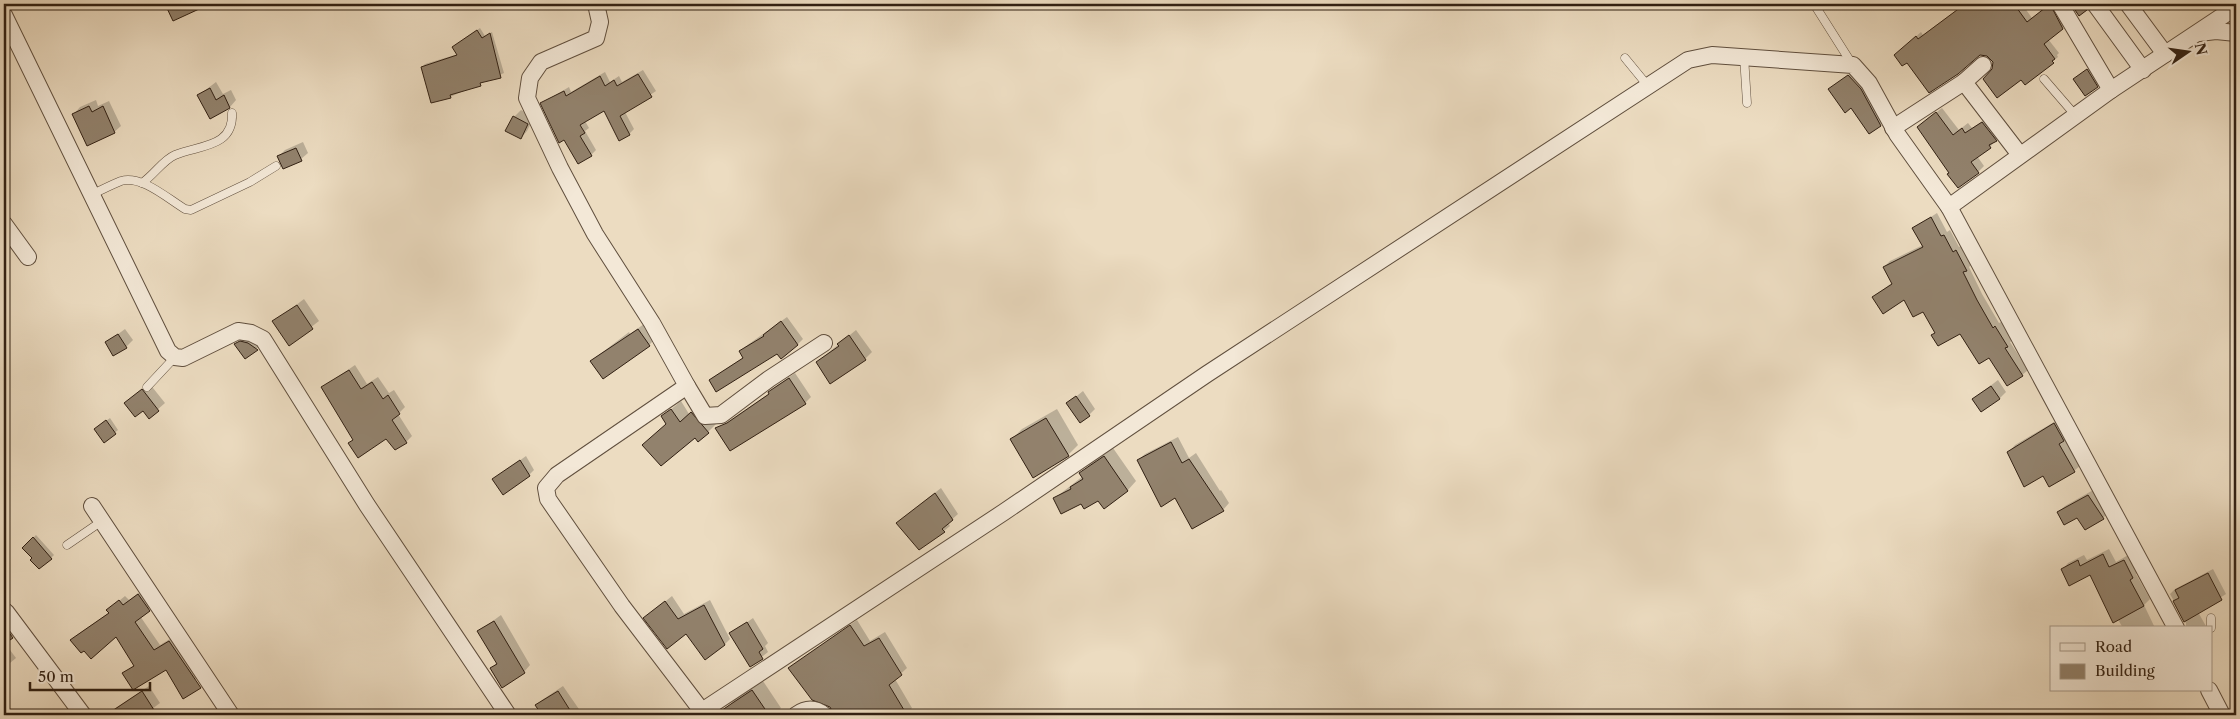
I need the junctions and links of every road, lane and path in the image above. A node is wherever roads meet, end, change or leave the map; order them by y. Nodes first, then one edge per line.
1 (596, 4) edge
2 (1814, 4) edge
3 (2060, 4) edge
4 (2095, 4) edge
5 (2128, 4) edge
6 (2236, 7) edge
7 (4, 15) edge
8 (2236, 33) edge
9 (2197, 34) junction
10 (2166, 54) junction
11 (1744, 56) junction
12 (1625, 58) dead end
13 (1853, 65) junction
14 (1984, 65) dead end
15 (2143, 70) junction
16 (2044, 79) dead end
17 (1964, 82) junction
18 (1648, 86) junction
19 (2111, 90) junction
20 (1747, 103) dead end
21 (232, 113) dead end
22 (2076, 116) junction
23 (1894, 128) junction
24 (2020, 155) junction
25 (276, 166) dead end
26 (142, 183) junction
27 (91, 195) junction
28 (1949, 206) junction
29 (4, 224) edge
30 (28, 256) dead end
31 (824, 343) dead end
32 (175, 357) junction
33 (688, 386) junction
34 (148, 387) dead end
35 (92, 506) dead end
36 (102, 520) junction
37 (67, 545) dead end
38 (6, 612) dead end
39 (2212, 618) dead end
40 (2175, 626) edge
41 (2211, 626) edge
42 (2210, 692) edge
43 (701, 714) edge
44 (83, 715) edge
45 (231, 715) edge
46 (508, 715) edge
47 (796, 715) edge
48 (824, 715) edge
49 (2222, 715) edge

1 - 33 street
2 - 13 lane
3 - 19 street
4 - 15 street
5 - 10 street
6 - 9 street
7 - 27 street
8 - 9 street
9 - 10 street
10 - 15 street
11 - 13 street
11 - 18 street
11 - 20 lane
12 - 18 lane
13 - 23 street
14 - 17 street
15 - 19 street
16 - 22 lane
17 - 23 street
17 - 24 street
18 - 43 street
19 - 22 street
21 - 26 lane
22 - 24 street
23 - 28 street
24 - 28 street
25 - 26 lane
26 - 27 lane
27 - 32 street
28 - 40 street
29 - 30 street
31 - 33 street
32 - 34 lane
32 - 46 street
33 - 43 street
35 - 36 street
36 - 37 lane
36 - 45 street
38 - 44 street
39 - 41 lane
42 - 49 street
47 - 48 street

